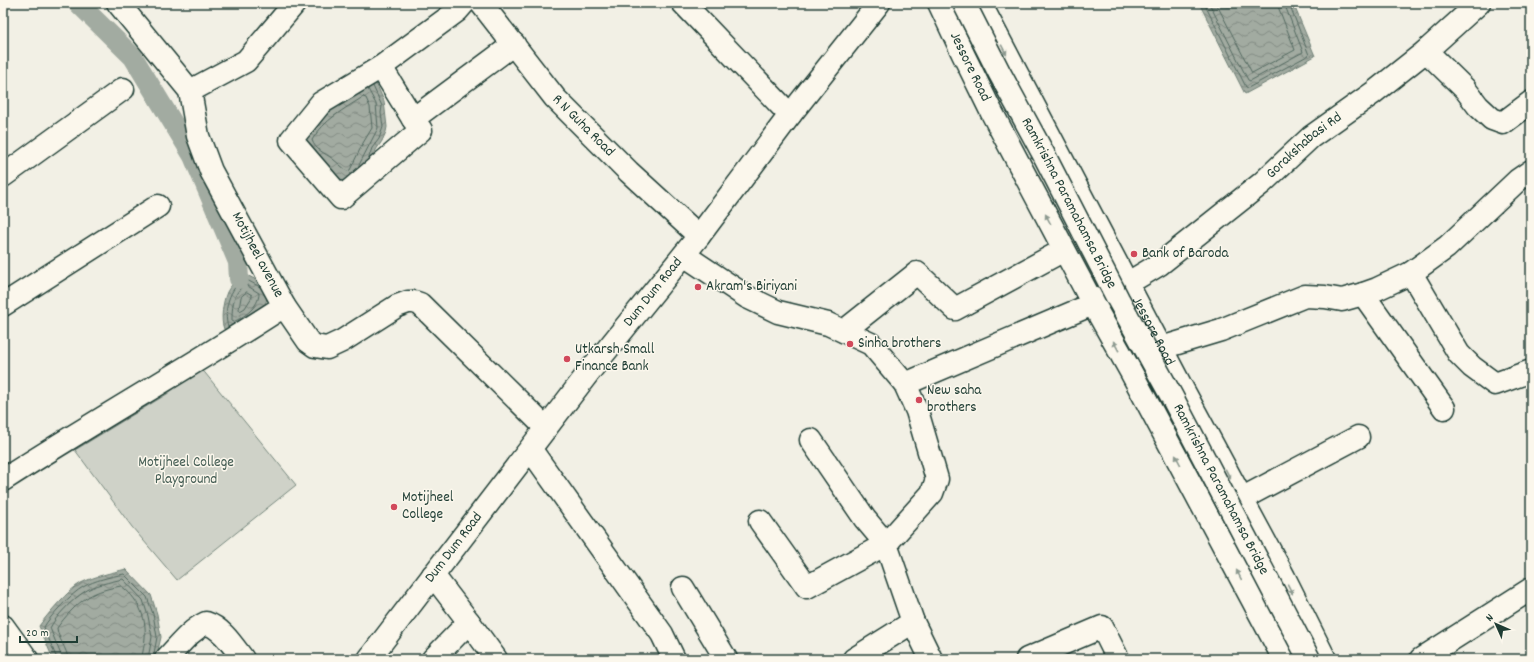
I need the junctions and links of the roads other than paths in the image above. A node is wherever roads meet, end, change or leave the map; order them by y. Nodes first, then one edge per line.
1 (118, 3) edge
2 (295, 3) edge
3 (464, 3) edge
4 (481, 3) edge
5 (683, 3) edge
6 (879, 3) edge
7 (939, 3) edge
8 (964, 3) edge
9 (980, 3) edge
10 (1479, 3) edge
11 (514, 44) junction
12 (1426, 51) junction
13 (382, 67) junction
14 (123, 89) dead end
15 (190, 91) junction
16 (1531, 102) edge
17 (790, 115) junction
18 (413, 119) junction
19 (1531, 171) edge
20 (3, 176) edge
21 (158, 206) dead end
22 (699, 236) junction
23 (1064, 250) junction
24 (684, 255) junction
25 (1411, 273) junction
26 (1127, 285) junction
27 (1363, 294) junction
28 (1093, 304) junction
29 (3, 305) edge
30 (284, 306) junction
31 (844, 331) junction
32 (1161, 348) junction
33 (1531, 371) edge
34 (905, 384) junction
35 (1444, 408) dead end
36 (546, 428) junction
37 (1358, 437) dead end
38 (811, 440) dead end
39 (531, 450) junction
40 (3, 480) edge
41 (1241, 499) junction
42 (760, 521) dead end
43 (886, 544) junction
44 (433, 575) junction
45 (684, 588) dead end
46 (1530, 592) edge
47 (469, 622) junction
48 (913, 622) junction
49 (3, 626) edge
50 (27, 659) edge
51 (166, 659) edge
52 (243, 659) edge
53 (369, 659) edge
54 (434, 659) edge
55 (496, 659) edge
56 (674, 659) edge
57 (726, 659) edge
58 (854, 659) edge
59 (931, 659) edge
60 (1028, 659) edge
61 (1118, 659) edge
62 (1284, 659) edge
63 (1309, 659) edge
64 (1326, 659) edge
65 (1421, 659) edge

1 - 15 street, Motijheel avenue
2 - 15 street
3 - 13 street
4 - 11 street, R N Guha Road
5 - 17 street
6 - 17 street, Dum Dum Road
23 -> 7 street, Jessore Road
8 - 63 street, Ramkrishna Paramahamsa Bridge, bridge
9 -> 26 street, Jessore Road
10 - 12 street, Gorakshabasi Rd
11 - 18 street
11 - 22 street, R N Guha Road
12 - 16 street
12 - 26 street, Gorakshabasi Rd
13 - 18 street
13 - 18 street
14 - 20 street
15 - 30 street, Motijheel avenue
17 - 22 street, Dum Dum Road
19 - 25 street
21 - 29 street
22 - 24 street, Dum Dum Road
23 - 28 street, Jessore Road
23 - 31 street
24 - 31 street
24 - 36 street, Dum Dum Road
25 - 27 street
25 - 33 street
26 - 28 street, Gorakshabasi Rd
26 - 32 street, Jessore Road
27 - 32 street
27 - 35 street
28 - 34 street, Gorakshabasi Rd
62 -> 28 street, Jessore Road
30 - 36 street
30 - 40 street, Motijheel avenue
31 - 34 street
32 -> 41 street, Jessore Road
34 - 43 street
36 - 39 street, Dum Dum Road
37 - 41 street
38 - 43 street
39 - 44 street, Dum Dum Road
39 - 56 street
41 -> 64 street, Jessore Road
42 - 43 street
43 - 48 street
44 - 47 street
44 - 53 street, Dum Dum Road
45 - 57 street
46 - 65 street
47 - 54 street
47 - 55 street
48 - 58 street
48 - 59 street
49 - 50 street
51 - 52 street
60 - 61 street

